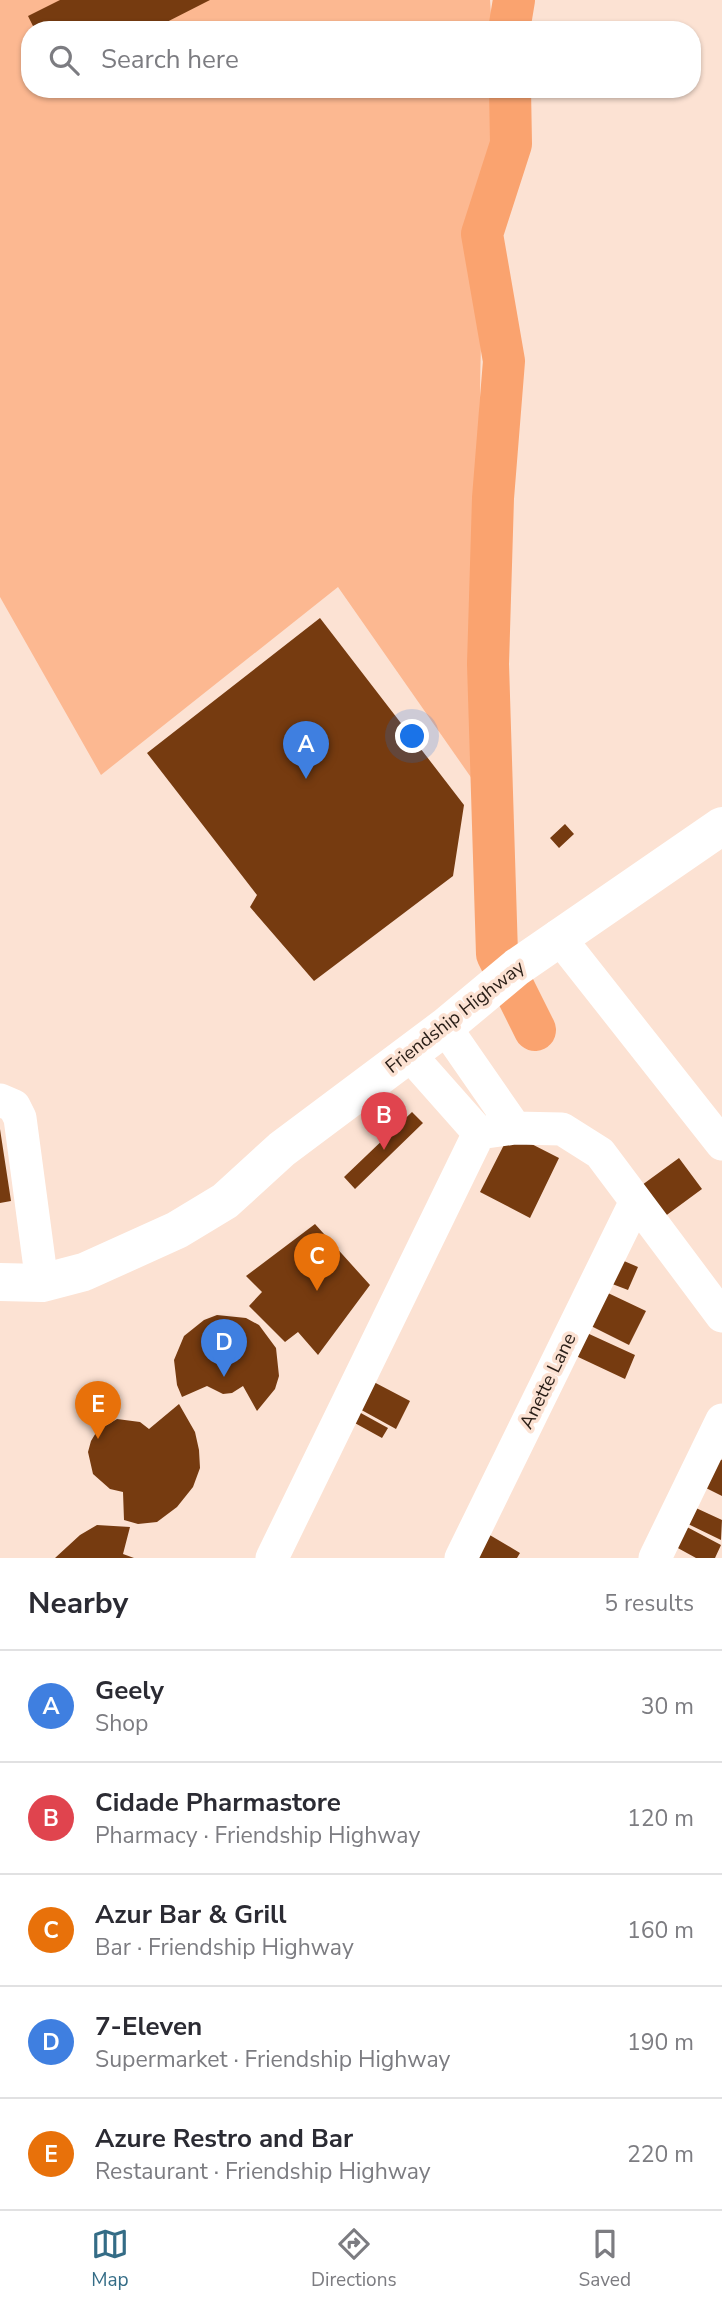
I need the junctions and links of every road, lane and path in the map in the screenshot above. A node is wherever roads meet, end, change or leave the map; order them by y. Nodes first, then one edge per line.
1 (722, 827) edge
2 (558, 936) junction
3 (457, 1018) junction
4 (409, 1054) junction
5 (470, 1063) junction
6 (439, 1087) junction
7 (0, 1100) edge
8 (515, 1128) junction
9 (479, 1133) junction
10 (722, 1144) edge
11 (635, 1203) junction
12 (0, 1282) edge
13 (42, 1283) junction
14 (722, 1316) edge
15 (722, 1420) edge
16 (272, 1558) edge
17 (461, 1558) edge
18 (654, 1558) edge

1 - 2 main road, Friendship Highway
2 - 3 main road, Friendship Highway
2 - 10 street
3 - 4 main road, Friendship Highway
3 - 5 street
4 - 6 street
4 - 13 main road, Friendship Highway
5 - 6 street
5 - 8 street
6 - 9 street
7 - 13 street
8 - 9 street
8 - 11 street
9 - 16 street
11 - 14 street
11 - 17 street, Anette Lane
12 - 13 main road, Friendship Highway
15 - 18 street

